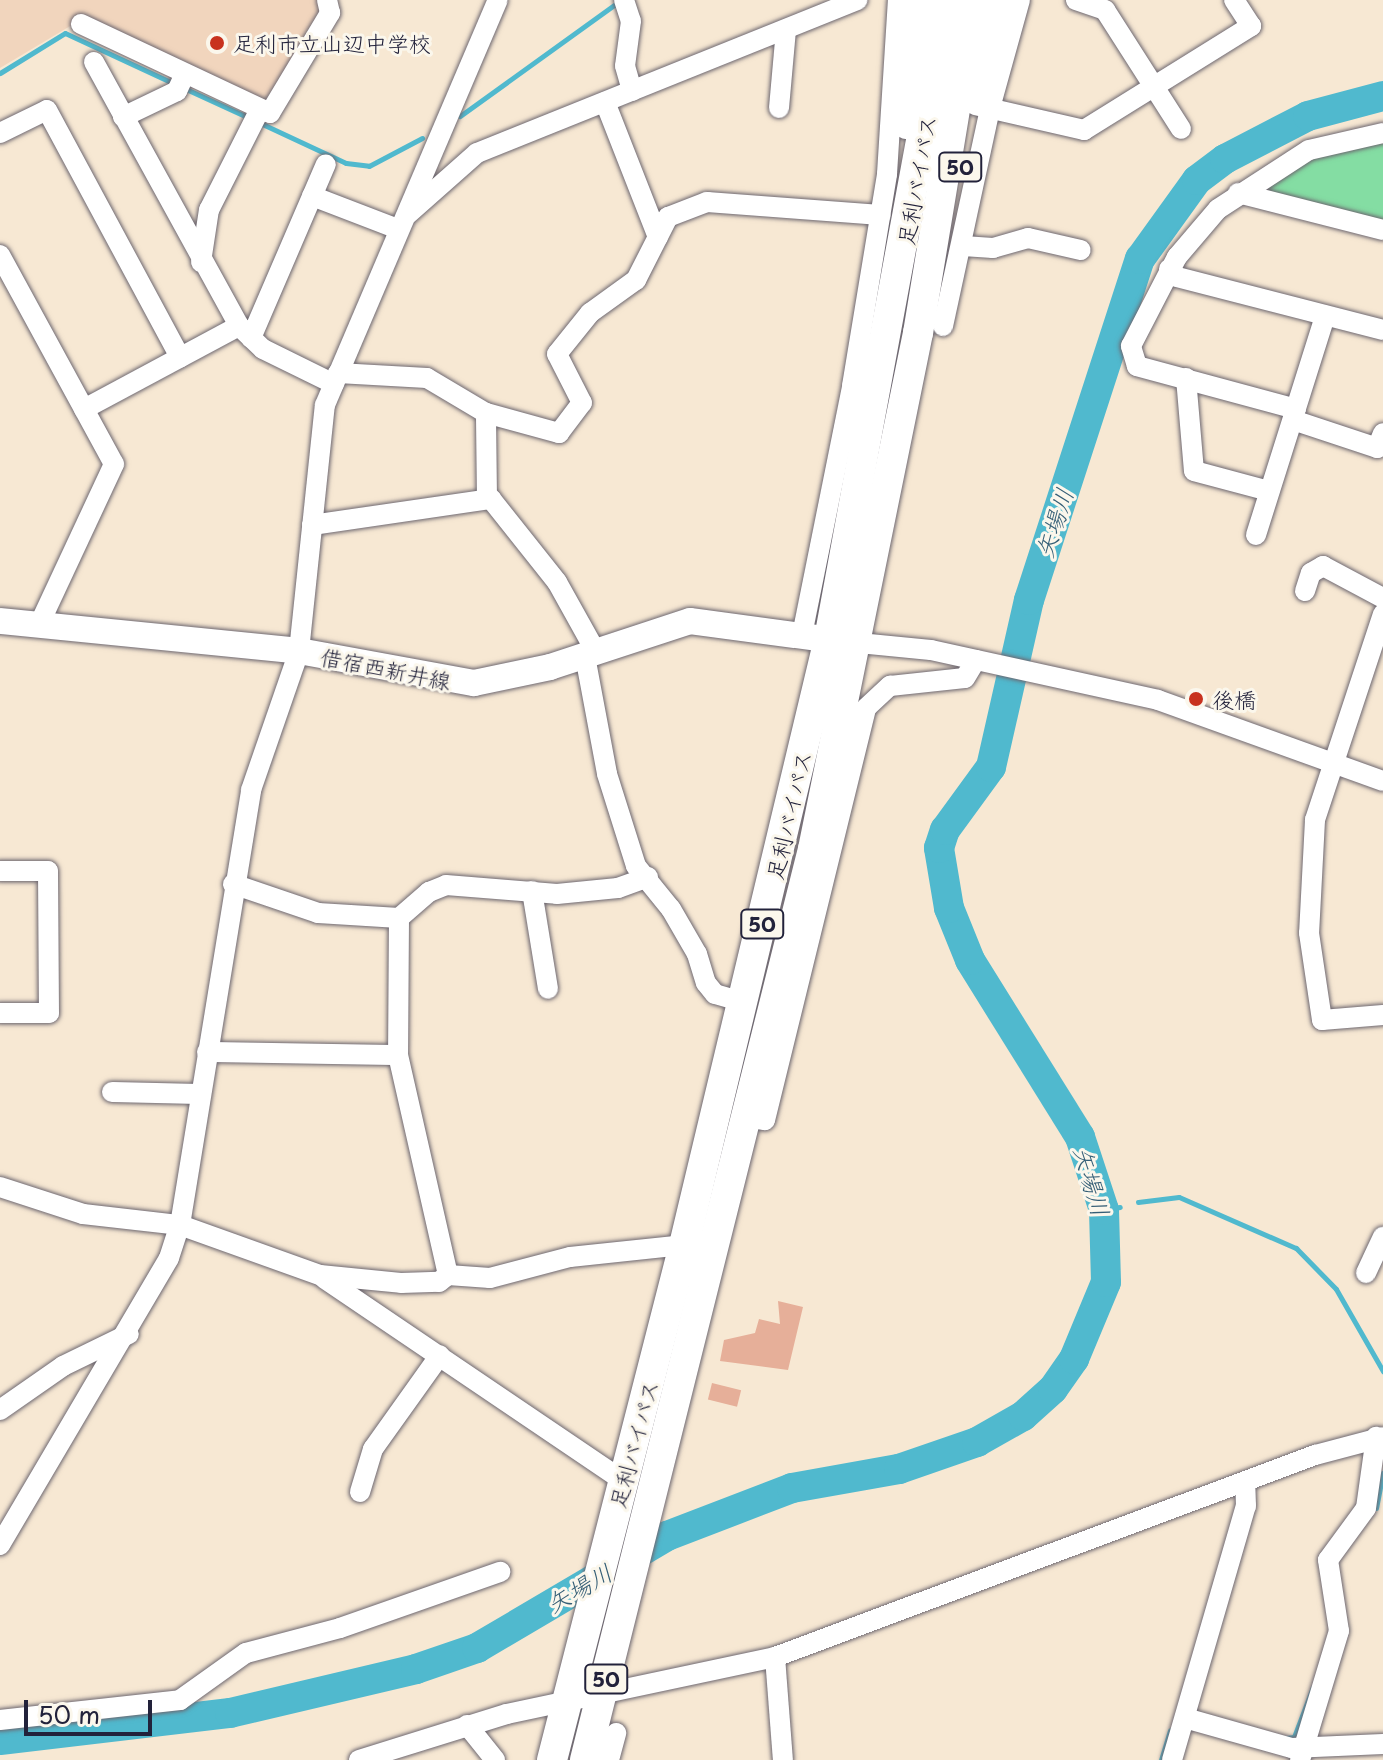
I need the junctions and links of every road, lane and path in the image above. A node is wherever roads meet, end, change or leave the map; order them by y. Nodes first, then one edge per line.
1 (327, 0) edge
2 (498, 0) edge
3 (624, 0) edge
4 (857, 0) edge
5 (898, 0) edge
6 (920, 0) edge
7 (947, 0) edge
8 (973, 0) edge
9 (996, 0) edge
10 (1020, 0) edge
11 (1076, 0) edge
12 (1234, 0) edge
13 (1112, 5) edge
14 (81, 24) dead end
15 (786, 29) junction
16 (94, 62) dead end
17 (185, 74) junction
18 (1155, 88) junction
19 (632, 91) junction
20 (605, 102) junction
21 (982, 107) junction
22 (779, 108) dead end
23 (260, 109) junction
24 (123, 117) junction
25 (938, 128) junction
26 (1181, 129) dead end
27 (0, 133) edge
28 (1383, 133) edge
29 (326, 164) dead end
30 (1238, 193) junction
31 (312, 196) junction
32 (881, 215) junction
33 (400, 224) junction
34 (1383, 230) edge
35 (658, 237) junction
36 (963, 246) junction
37 (1081, 250) dead end
38 (0, 255) edge
39 (201, 262) junction
40 (1169, 269) junction
41 (894, 309) junction
42 (1325, 316) junction
43 (931, 330) junction
44 (1383, 330) edge
45 (245, 332) junction
46 (180, 357) junction
47 (336, 378) junction
48 (1186, 378) junction
49 (84, 409) junction
50 (486, 413) junction
51 (1294, 415) junction
52 (1383, 433) edge
53 (1269, 491) junction
54 (487, 499) junction
55 (312, 525) junction
56 (1256, 535) dead end
57 (1305, 591) dead end
58 (1383, 598) edge
59 (1383, 614) edge
60 (0, 621) edge
61 (39, 625) junction
62 (816, 637) junction
63 (859, 643) junction
64 (299, 651) junction
65 (590, 654) junction
66 (976, 660) junction
67 (1331, 765) junction
68 (1383, 781) edge
69 (0, 871) edge
70 (648, 877) junction
71 (233, 884) junction
72 (532, 891) junction
73 (399, 918) junction
74 (548, 989) dead end
75 (743, 1002) junction
76 (0, 1013) edge
77 (1383, 1015) edge
78 (207, 1052) junction
79 (398, 1055) junction
80 (112, 1092) dead end
81 (200, 1094) junction
82 (745, 1117) junction
83 (0, 1187) edge
84 (180, 1225) junction
85 (1383, 1237) edge
86 (684, 1245) junction
87 (1366, 1273) dead end
88 (320, 1275) junction
89 (448, 1275) junction
90 (129, 1334) junction
91 (440, 1355) junction
92 (0, 1410) edge
93 (1380, 1437) edge
94 (623, 1481) junction
95 (1245, 1483) junction
96 (360, 1492) dead end
97 (0, 1545) edge
98 (500, 1572) dead end
99 (775, 1657) junction
100 (602, 1693) junction
101 (566, 1703) junction
102 (1185, 1718) junction
103 (0, 1720) edge
104 (467, 1725) junction
105 (616, 1733) dead end
106 (1383, 1744) edge
107 (1300, 1754) edge
108 (359, 1760) edge
109 (495, 1760) edge
110 (552, 1760) edge
111 (585, 1760) edge
112 (609, 1760) edge
113 (783, 1760) edge
114 (1172, 1760) edge

1 - 23 street
2 - 33 street
3 - 19 street
4 - 15 street
5 - 32 street
6 - 41 highway, 50
7 - 25 highway, 足利バイパス / 50
8 - 25 highway, 足利バイパス / 50
9 - 21 highway, 50
10 - 21 street
11 - 13 street
12 - 18 street
13 - 18 street
14 - 17 street
15 - 19 street
15 - 22 street
16 - 24 street
17 - 23 street
17 - 24 street
18 - 21 street
18 - 26 street
19 - 20 street
20 - 33 street
20 - 35 street
21 - 36 street
21 - 43 highway, 50
23 - 39 street
24 - 39 street
25 - 41 highway, 足利バイパス / 50
25 - 43 highway, 足利バイパス / 50
27 - 46 street
28 - 30 street
29 - 31 street
30 - 34 street
30 - 40 street
31 - 33 street
31 - 45 street
32 - 35 street
32 - 62 street
33 - 47 street
35 - 50 street
36 - 37 street
36 - 43 street
38 - 49 street
39 - 45 street
40 - 42 street
40 - 48 street
41 - 62 highway, 足利バイパス / 50
42 - 44 street
42 - 51 street
43 - 63 highway, 足利バイパス / 50
45 - 46 street
45 - 47 street
46 - 49 street
47 - 50 street
47 - 55 street
48 - 51 street
48 - 53 street
49 - 61 street
50 - 54 street
51 - 52 street
51 - 53 street
53 - 56 street
54 - 55 street
54 - 65 street
55 - 64 street
57 - 58 street
59 - 67 street
60 - 61 main road, 借宿西新井線
61 - 64 main road, 借宿西新井線
62 - 63 main road, 借宿西新井線
62 - 65 main road, 借宿西新井線
62 - 75 highway, 足利バイパス / 50
63 - 66 street
63 - 82 highway, 足利バイパス / 50
64 - 65 main road, 借宿西新井線
64 - 71 street
65 - 70 street
66 - 67 street
66 - 82 street
67 - 68 street
67 - 77 street
69 - 76 street
70 - 72 street
70 - 75 street
71 - 73 street
71 - 78 street
72 - 73 street
72 - 74 street
73 - 79 street
75 - 86 highway, 足利バイパス / 50
78 - 79 street
78 - 81 street
79 - 89 street
80 - 81 street
81 - 84 street
82 - 100 highway, 足利バイパス / 50
83 - 84 street
84 - 88 street
84 - 90 street
85 - 87 street
86 - 89 street
86 - 94 highway, 足利バイパス / 50
88 - 89 street
88 - 91 street
90 - 92 street
90 - 97 street
91 - 94 street
91 - 96 street
93 - 95 street
93 - 107 street
94 - 101 highway, 足利バイパス / 50
95 - 99 street
95 - 102 street
98 - 103 street
99 - 100 street
99 - 113 street
100 - 101 street
100 - 111 highway, 足利バイパス / 50
101 - 104 street
101 - 110 highway, 足利バイパス / 50
102 - 107 street
102 - 114 street
104 - 108 street
104 - 109 street
105 - 112 street
106 - 107 street

